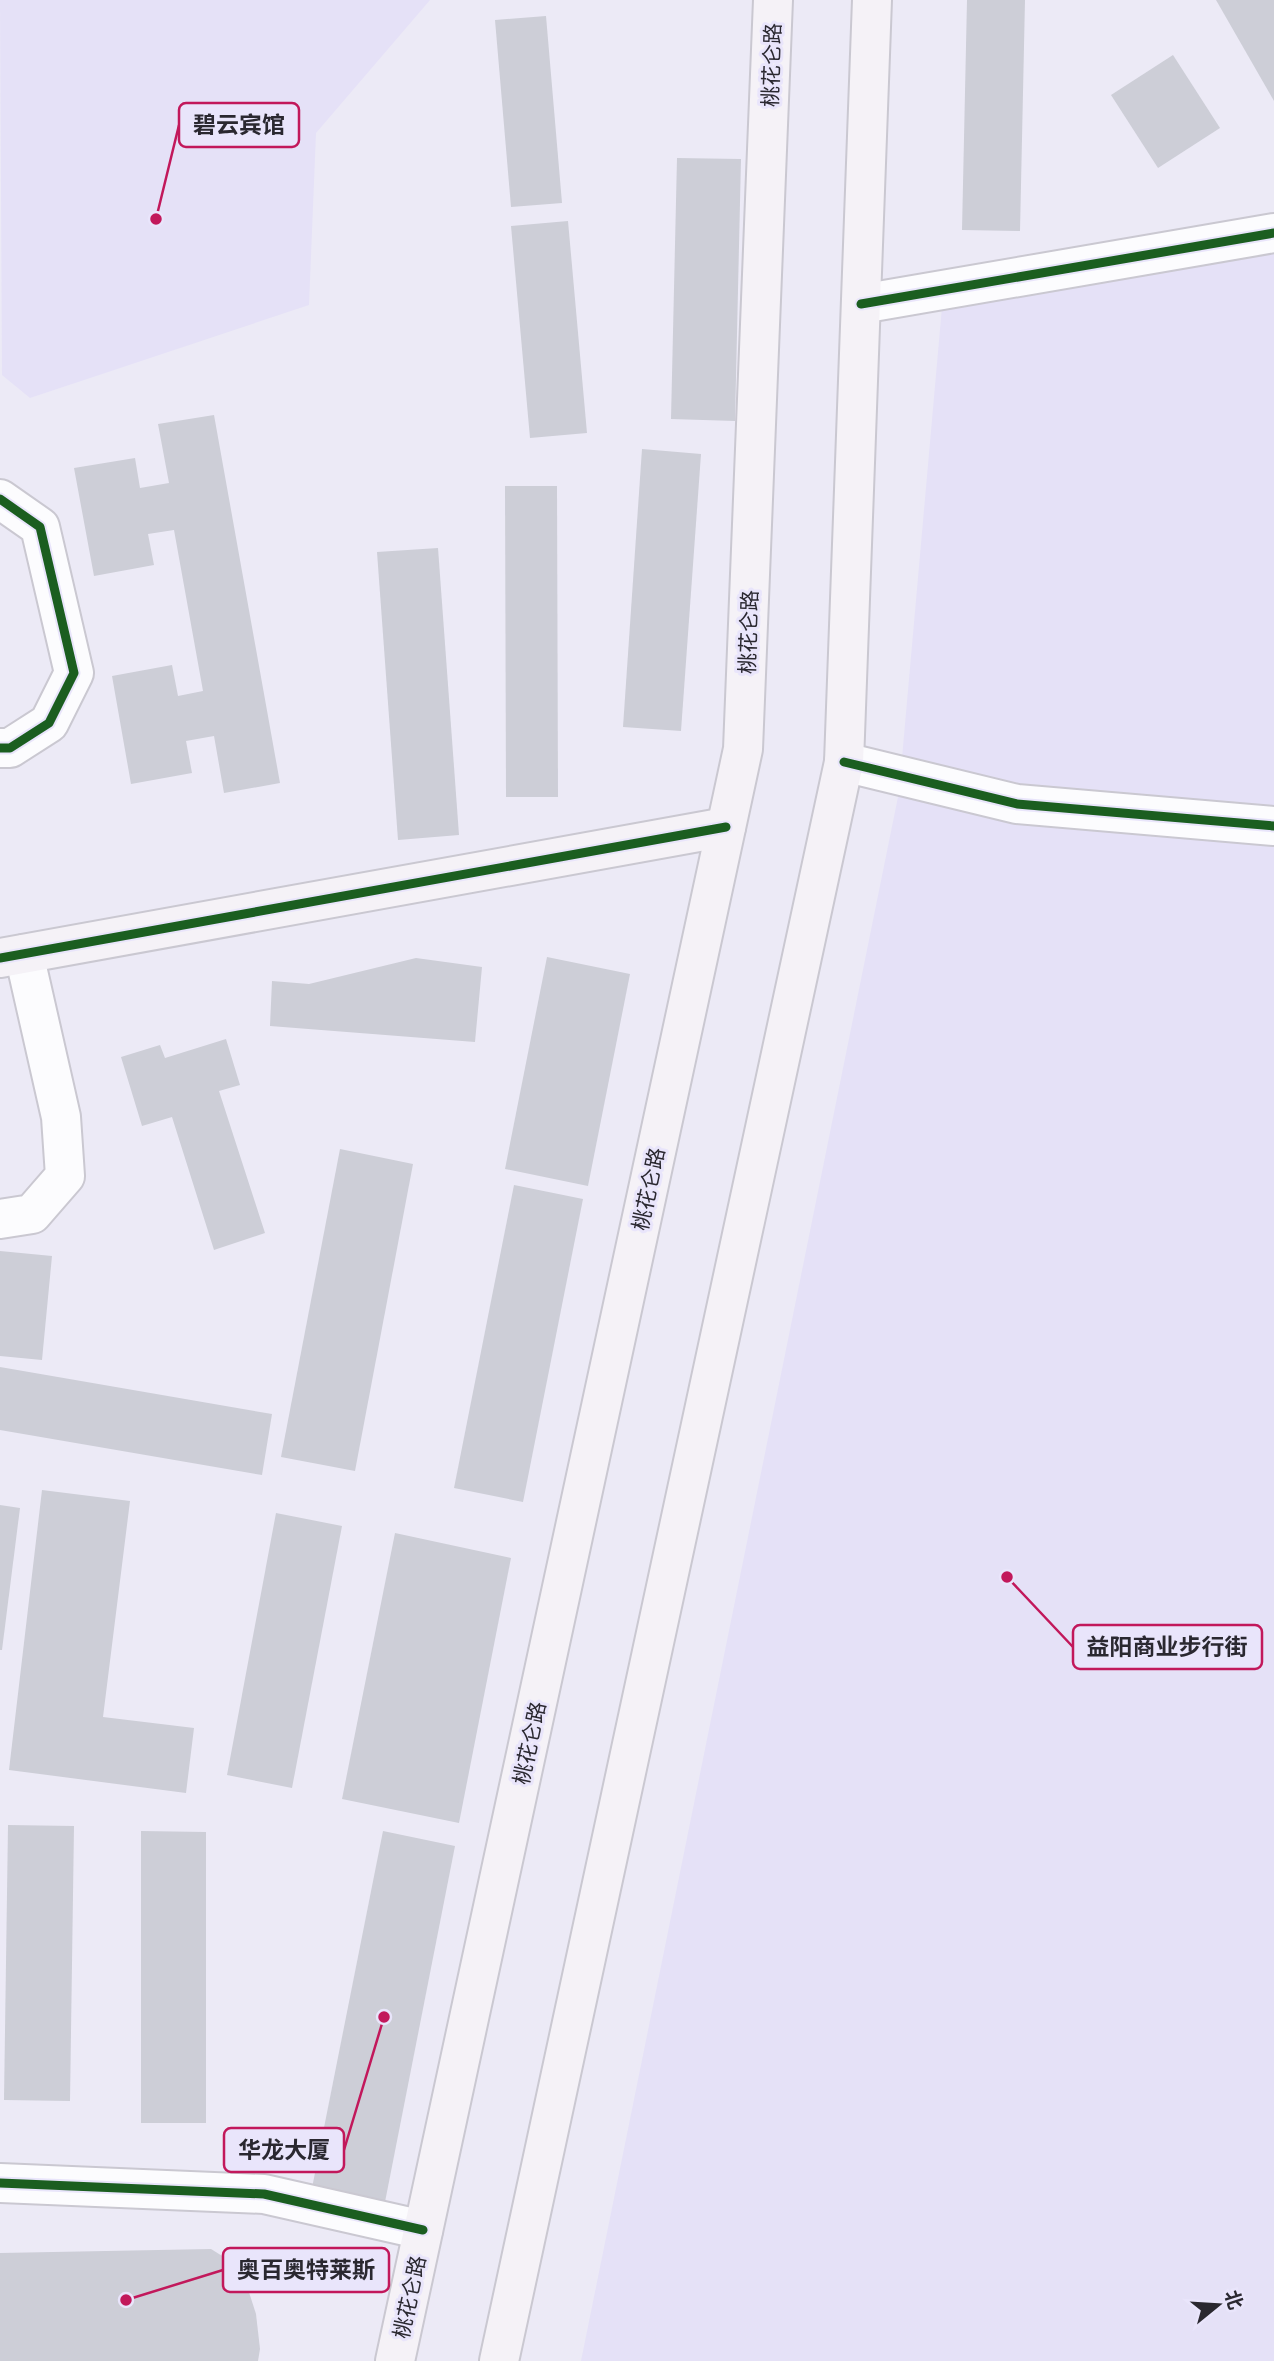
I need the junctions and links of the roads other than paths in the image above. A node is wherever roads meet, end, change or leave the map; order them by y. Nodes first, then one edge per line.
1 (773, 0) edge
2 (872, 0) edge
3 (1274, 233) edge
4 (861, 304) junction
5 (0, 499) edge
6 (0, 748) edge
7 (844, 762) junction
8 (1274, 826) edge
9 (726, 827) junction
10 (12, 956) edge
11 (0, 1219) edge
12 (0, 2183) edge
13 (423, 2230) junction
14 (395, 2361) edge
15 (499, 2361) edge

1 - 9 main road, 桃花仑路
2 - 4 main road
3 - 4 street
4 - 7 main road
5 - 6 street
7 - 8 street
7 - 15 main road
9 - 10 main road
9 - 13 main road, 桃花仑路
10 - 11 street
12 - 13 street
13 - 14 main road, 桃花仑路

